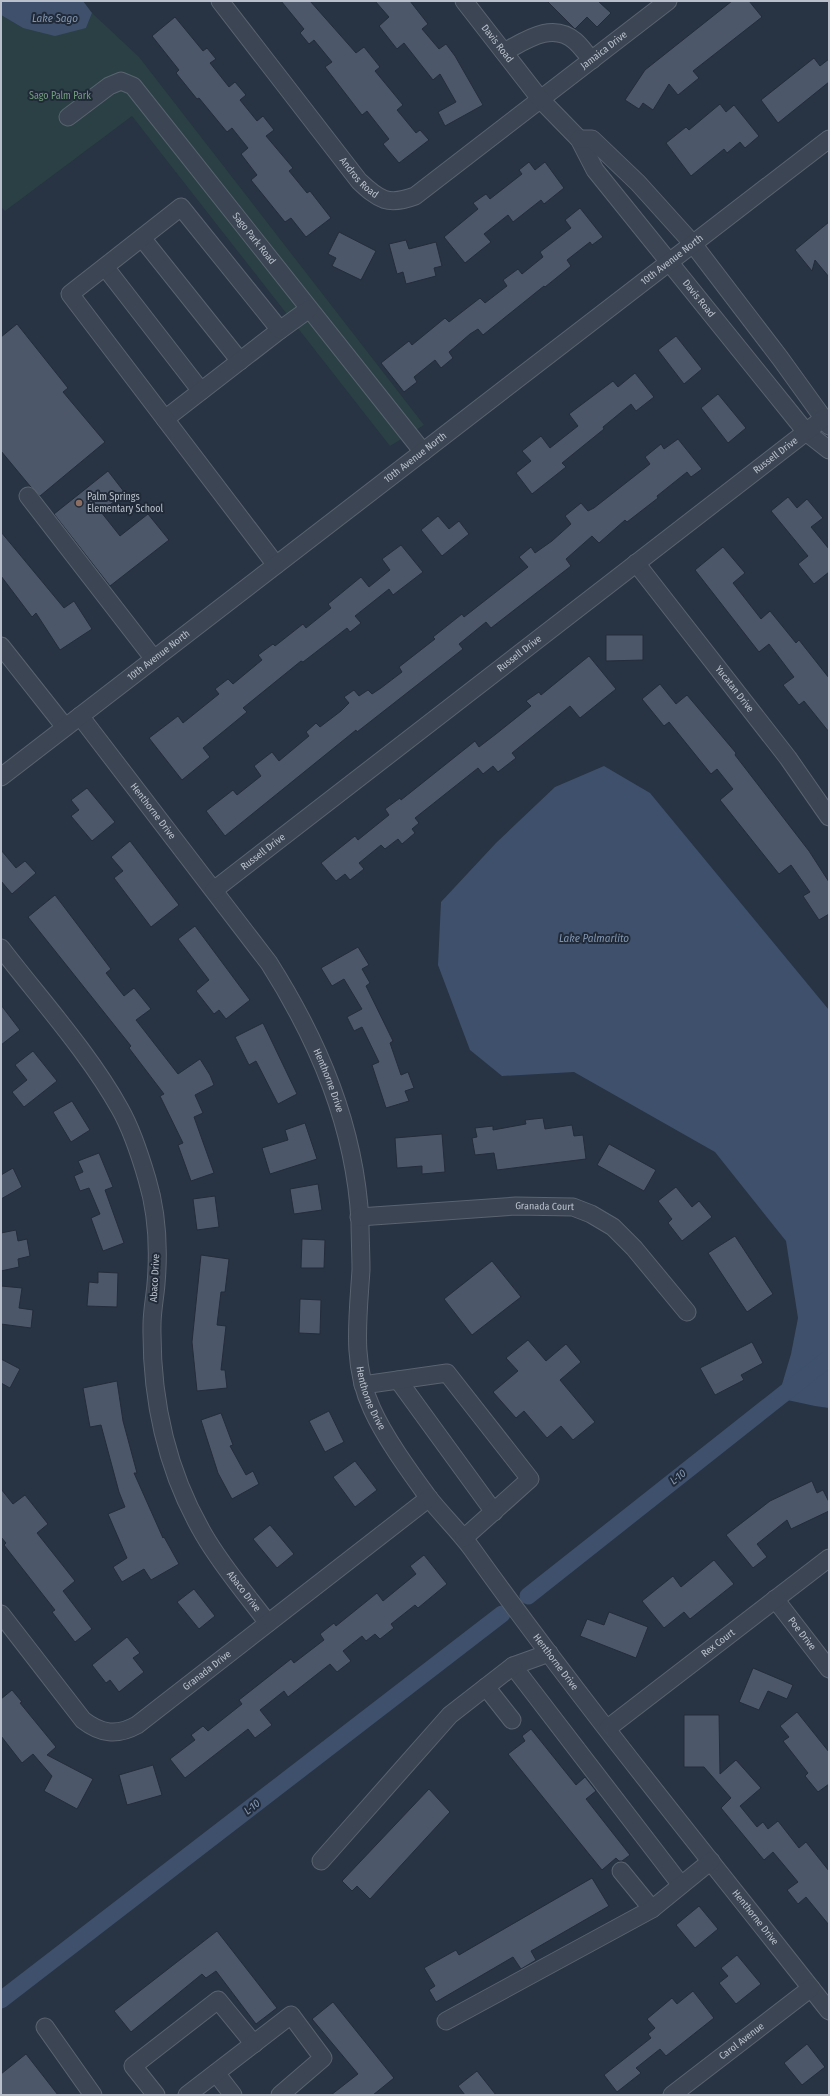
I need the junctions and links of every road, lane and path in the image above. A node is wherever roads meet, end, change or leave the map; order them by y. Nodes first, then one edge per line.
1 (220, 1) edge
2 (464, 1) edge
3 (668, 1) edge
4 (504, 52) junction
5 (592, 60) junction
6 (541, 100) junction
7 (68, 117) dead end
8 (579, 139) junction
9 (829, 139) edge
10 (142, 238) junction
11 (693, 244) junction
12 (670, 262) junction
13 (105, 267) junction
14 (309, 309) junction
15 (280, 330) junction
16 (240, 361) junction
17 (201, 391) junction
18 (166, 419) junction
19 (827, 422) edge
20 (806, 432) junction
21 (829, 450) edge
22 (423, 452) junction
23 (28, 496) dead end
24 (636, 563) junction
25 (276, 565) junction
26 (1, 646) edge
27 (154, 659) junction
28 (80, 716) junction
29 (65, 727) junction
30 (1, 777) edge
31 (829, 817) edge
32 (214, 890) junction
33 (1, 948) edge
34 (360, 1217) junction
35 (686, 1312) dead end
36 (398, 1380) junction
37 (363, 1385) junction
38 (429, 1498) junction
39 (494, 1512) junction
40 (464, 1538) junction
41 (829, 1558) edge
42 (775, 1599) junction
43 (1, 1614) edge
44 (268, 1623) junction
45 (549, 1653) junction
46 (513, 1666) junction
47 (829, 1668) edge
48 (486, 1687) junction
49 (512, 1720) dead end
50 (608, 1728) junction
51 (322, 1861) dead end
52 (711, 1861) junction
53 (621, 1871) dead end
54 (681, 1885) junction
55 (652, 1909) junction
56 (811, 1988) junction
57 (829, 2011) edge
58 (446, 2021) dead end
59 (45, 2027) dead end
60 (254, 2044) junction
61 (216, 2073) junction
62 (93, 2095) edge
63 (156, 2095) edge
64 (187, 2095) edge
65 (233, 2095) edge
66 (280, 2095) edge
67 (672, 2095) edge

1 - 6 street, Andros Road
2 - 4 street, Davis Road
3 - 5 street, Jamaica Drive
4 - 5 street
4 - 6 street, Davis Road
5 - 6 street, Jamaica Drive
6 - 8 street, Davis Road
7 - 14 street, Sago Park Road
8 - 11 street
8 - 12 street, Davis Road
9 - 11 street, 10th Avenue North
10 - 13 street
10 - 15 street
10 - 16 street
11 - 12 street, 10th Avenue North
11 - 19 street
12 - 20 street, Davis Road
12 - 22 street, 10th Avenue North
13 - 17 street
13 - 18 street
14 - 15 street
14 - 22 street, Sago Park Road
15 - 16 street
16 - 17 street
17 - 18 street
18 - 25 street
19 - 20 street, Russell Drive
20 - 21 street, Davis Road
20 - 24 street, Russell Drive
22 - 25 street, 10th Avenue North
23 - 27 street
24 - 31 street, Yucatan Drive
24 - 32 street, Russell Drive
25 - 27 street, 10th Avenue North
26 - 29 street
27 - 28 street, 10th Avenue North
28 - 29 street, 10th Avenue North
28 - 32 street, Henthorne Drive
29 - 30 street, 10th Avenue North
32 - 34 street, Henthorne Drive
33 - 44 street, Abaco Drive
34 - 35 street, Granada Court
34 - 37 street, Henthorne Drive
36 - 37 street
36 - 39 street
36 - 39 street
37 - 38 street, Henthorne Drive
38 - 40 street, Henthorne Drive
38 - 44 street, Granada Drive
39 - 40 street
40 - 45 street, Henthorne Drive
41 - 42 street, Rex Court
42 - 47 street, Poe Drive
42 - 50 street, Rex Court
43 - 44 street, Granada Drive
45 - 46 street
45 - 50 street, Henthorne Drive
46 - 48 street
46 - 54 street
48 - 49 street
48 - 51 street
50 - 52 street, Henthorne Drive
52 - 54 street
52 - 56 street, Henthorne Drive
53 - 55 street
54 - 55 street
55 - 58 street
56 - 57 street, Henthorne Drive
56 - 67 street, Carol Avenue
59 - 62 street
60 - 61 street
60 - 63 street
60 - 66 street
61 - 64 street
61 - 65 street

